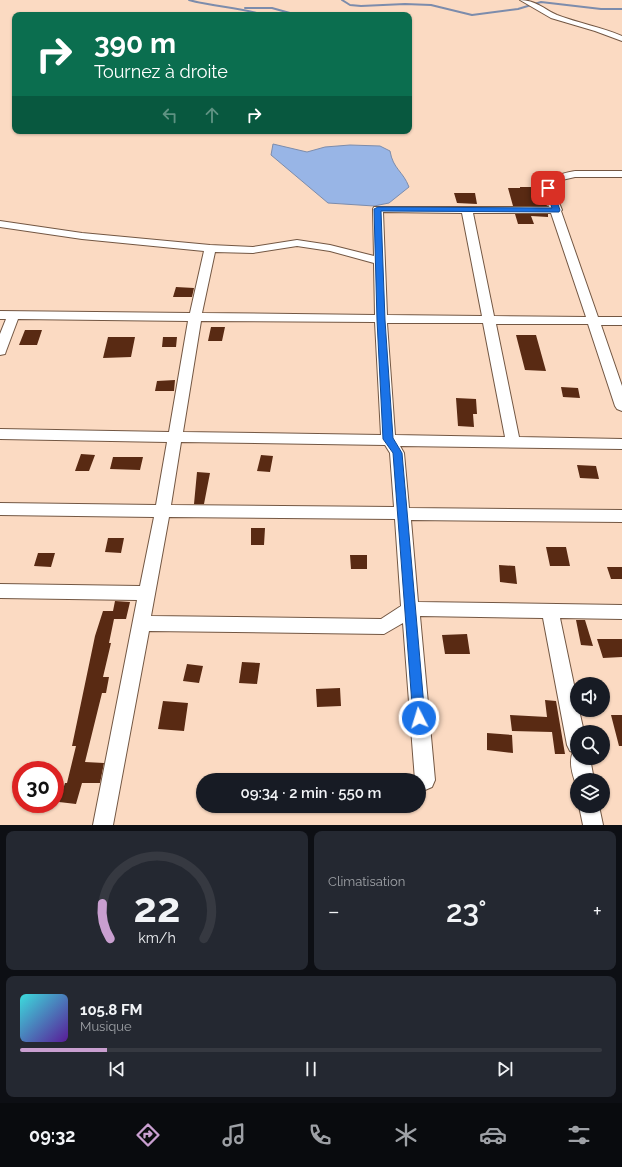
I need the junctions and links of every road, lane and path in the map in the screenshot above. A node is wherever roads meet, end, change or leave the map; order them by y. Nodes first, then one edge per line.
1 (524, 0) edge
2 (622, 39) edge
3 (622, 174) edge
4 (467, 210) junction
5 (557, 210) junction
6 (0, 224) edge
7 (210, 248) junction
8 (380, 261) junction
9 (0, 315) edge
10 (13, 316) junction
11 (195, 318) junction
12 (381, 320) junction
13 (488, 321) junction
14 (592, 321) junction
15 (622, 321) edge
16 (0, 351) edge
17 (617, 376) edge
18 (622, 406) edge
19 (0, 434) edge
20 (175, 437) junction
21 (388, 439) junction
22 (513, 442) junction
23 (622, 444) edge
24 (0, 509) edge
25 (162, 511) junction
26 (402, 514) junction
27 (622, 516) edge
28 (0, 591) edge
29 (147, 593) junction
30 (410, 609) junction
31 (550, 611) junction
32 (622, 612) edge
33 (142, 623) junction
34 (573, 725) edge
35 (424, 773) edge
36 (590, 813) edge
37 (103, 825) edge
38 (593, 825) edge

1 - 2 street
3 - 5 street
4 - 5 street
4 - 8 street
4 - 13 street
5 - 14 street
6 - 7 street
7 - 8 street
7 - 11 street
8 - 12 street
9 - 10 street
10 - 11 street
10 - 16 street
11 - 12 street
11 - 20 street
12 - 13 street
12 - 21 street
13 - 14 street
13 - 22 street
14 - 15 street
14 - 17 street
17 - 18 street
19 - 20 street
20 - 21 street
20 - 25 street
21 - 22 street
21 - 26 street
22 - 23 street
24 - 25 street
25 - 26 street
25 - 29 street
26 - 27 street
26 - 30 street
28 - 29 street
29 - 33 street
30 - 31 street
30 - 33 street
30 - 35 street
31 - 32 street
31 - 34 street
33 - 37 street
36 - 38 street

